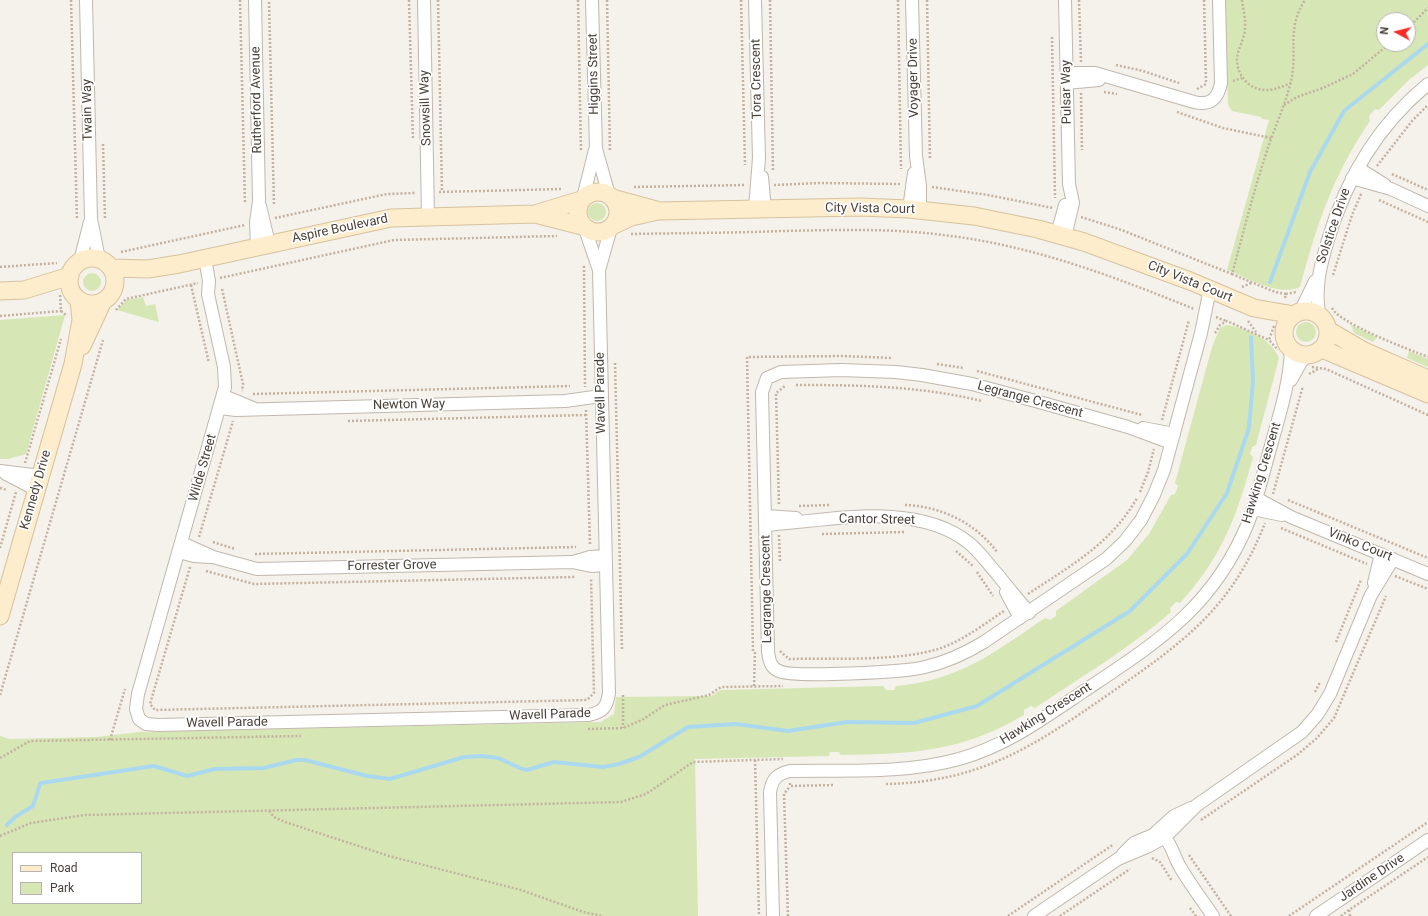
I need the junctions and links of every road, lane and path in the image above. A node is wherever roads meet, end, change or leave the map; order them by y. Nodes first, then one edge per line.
1 (71, 0) edge
2 (86, 0) edge
3 (240, 0) edge
4 (255, 0) edge
5 (269, 0) edge
6 (409, 0) edge
7 (424, 0) edge
8 (438, 0) edge
9 (578, 0) edge
10 (592, 0) edge
11 (607, 0) edge
12 (741, 0) edge
13 (755, 0) edge
14 (770, 0) edge
15 (898, 0) edge
16 (912, 0) edge
17 (927, 0) edge
18 (1064, 0) edge
19 (1079, 0) edge
20 (1219, 0) edge
21 (1242, 0) edge
22 (1305, 0) edge
23 (1428, 8) edge
24 (1416, 20) edge
25 (1052, 31) dead end
26 (1379, 52) edge
27 (1081, 62) dead end
28 (1066, 78) junction
29 (1291, 83) junction
30 (1428, 84) edge
31 (1283, 105) junction
32 (1428, 105) edge
33 (413, 146) dead end
34 (596, 149) junction
35 (610, 153) dead end
36 (581, 154) dead end
37 (930, 163) dead end
38 (745, 169) dead end
39 (901, 170) dead end
40 (1383, 170) dead end
41 (1355, 173) junction
42 (1389, 173) dead end
43 (745, 177) dead end
44 (902, 177) dead end
45 (931, 179) dead end
46 (1369, 183) junction
47 (902, 184) dead end
48 (414, 185) dead end
49 (745, 185) dead end
50 (774, 185) dead end
51 (931, 187) dead end
52 (1428, 190) edge
53 (442, 192) dead end
54 (414, 193) dead end
55 (611, 196) junction
56 (1375, 198) dead end
57 (582, 199) junction
58 (1428, 206) edge
59 (245, 209) dead end
60 (760, 209) junction
61 (914, 209) junction
62 (1056, 209) dead end
63 (658, 211) junction
64 (535, 214) junction
65 (428, 216) junction
66 (245, 217) dead end
67 (274, 218) dead end
68 (91, 219) junction
69 (1428, 222) edge
70 (77, 223) dead end
71 (245, 225) dead end
72 (584, 227) junction
73 (617, 229) junction
74 (631, 234) dead end
75 (564, 236) dead end
76 (1061, 236) junction
77 (263, 245) junction
78 (200, 259) junction
79 (80, 261) junction
80 (60, 262) dead end
81 (56, 263) junction
82 (105, 263) junction
83 (0, 267) edge
84 (148, 269) junction
85 (599, 270) junction
86 (1317, 277) junction
87 (1332, 280) dead end
88 (200, 283) junction
89 (68, 289) junction
90 (0, 291) edge
91 (1216, 291) junction
92 (1300, 293) dead end
93 (1286, 294) junction
94 (110, 301) junction
95 (1193, 308) dead end
96 (61, 311) junction
97 (1319, 314) junction
98 (0, 316) edge
99 (1286, 319) junction
100 (1347, 322) dead end
101 (66, 323) dead end
102 (93, 323) junction
103 (1328, 330) junction
104 (1214, 335) dead end
105 (61, 338) dead end
106 (1269, 340) junction
107 (1285, 351) junction
108 (1315, 352) junction
109 (615, 357) dead end
110 (759, 357) dead end
111 (1428, 357) edge
112 (73, 364) junction
113 (210, 368) dead end
114 (1318, 369) dead end
115 (1326, 369) dead end
116 (1428, 379) edge
117 (585, 386) dead end
118 (1286, 388) junction
119 (241, 394) dead end
120 (1428, 394) edge
121 (224, 396) junction
122 (601, 400) junction
123 (986, 402) dead end
124 (220, 408) junction
125 (254, 409) junction
126 (586, 415) dead end
127 (1428, 415) edge
128 (342, 421) dead end
129 (232, 424) dead end
130 (240, 424) dead end
131 (1157, 439) junction
132 (1172, 439) junction
133 (1146, 446) dead end
134 (1, 472) edge
135 (20, 477) junction
136 (38, 483) junction
137 (1255, 503) junction
138 (1271, 504) junction
139 (765, 521) junction
140 (779, 525) junction
141 (1273, 525) dead end
142 (1280, 528) dead end
143 (906, 532) dead end
144 (818, 534) dead end
145 (787, 535) dead end
146 (198, 538) dead end
147 (181, 547) junction
148 (590, 547) dead end
149 (0, 548) edge
150 (952, 549) dead end
151 (242, 551) dead end
152 (249, 553) dead end
153 (1387, 556) junction
154 (1428, 558) edge
155 (605, 560) junction
156 (780, 566) dead end
157 (1381, 570) junction
158 (1365, 571) dead end
159 (1428, 574) edge
160 (1362, 578) dead end
161 (995, 599) dead end
162 (999, 605) dead end
163 (1012, 606) junction
164 (0, 616) edge
165 (1024, 616) junction
166 (154, 640) joint
167 (782, 643) dead end
168 (1334, 648) dead end
169 (754, 651) junction
170 (768, 651) junction
171 (782, 651) junction
172 (622, 657) dead end
173 (1323, 676) dead end
174 (754, 686) junction
175 (784, 686) dead end
176 (125, 688) dead end
177 (623, 692) dead end
178 (1314, 694) dead end
179 (0, 695) edge
180 (623, 728) junction
181 (584, 729) dead end
182 (307, 736) dead end
183 (110, 740) junction
184 (0, 758) edge
185 (791, 759) dead end
186 (755, 760) junction
187 (790, 786) dead end
188 (268, 811) junction
189 (1428, 822) edge
190 (0, 836) edge
191 (1160, 837) junction
192 (1428, 840) edge
193 (1116, 843) dead end
194 (1428, 857) edge
195 (1150, 858) dead end
196 (1132, 867) dead end
197 (1176, 886) dead end
198 (1188, 904) dead end
199 (1349, 910) junction
200 (1323, 914) edge
201 (1291, 915) edge
202 (602, 916) edge
203 (759, 916) edge
204 (773, 916) edge
205 (788, 916) edge
206 (1008, 916) edge
207 (1034, 916) edge
208 (1060, 916) edge
209 (1196, 916) edge
210 (1213, 916) edge
211 (1341, 916) edge
212 (1350, 916) edge

1 - 70 path
2 - 68 street, Twain Way
3 - 59 path
4 - 77 street, Rutherford Avenue
5 - 67 path
6 - 33 path
7 - 65 street, Snowsill Way
8 - 53 path
9 - 36 path
10 - 34 street, Higgins Street
11 - 35 path
12 - 38 path
13 - 60 street, Tora Crescent
14 - 50 path
15 - 39 path
16 - 61 street, Voyager Drive
17 - 37 path
18 - 28 street, Pulsar Way
19 - 27 path
20 - 28 street
21 - 29 path
22 - 29 path
23 - 24 path
25 - 62 path
26 - 31 path
28 - 76 street, Pulsar Way
29 - 31 path
30 - 41 street, Solstice Drive
31 - 93 path
32 - 46 path
34 - 55 street, Higgins Street
34 - 57 street, Higgins Street
40 - 46 path
41 - 46 street
41 - 86 street, Solstice Drive
42 - 52 path
43 - 49 path
44 - 47 path
45 - 51 path
46 - 58 street
46 - 87 path
48 - 54 path
55 - 57 street
55 - 63 street
55 - 73 street
56 - 69 path
57 - 64 street, Aspire Boulevard
57 - 72 street
60 - 61 street, City Vista Court
60 - 63 street, City Vista Court
61 - 76 street, City Vista Court
63 - 73 street
64 - 65 street, Aspire Boulevard
64 - 72 street, Aspire Boulevard
65 - 77 street, Aspire Boulevard
66 - 71 path
68 - 79 street, Twain Way
68 - 82 street, Twain Way
72 - 73 street
72 - 85 street, Wavell Parade
73 - 74 path
73 - 85 street, Wavell Parade
75 - 88 path
76 - 91 street, City Vista Court
77 - 78 street, Aspire Boulevard
78 - 84 street, Aspire Boulevard
78 - 88 street, Wilde Street
79 - 82 street
79 - 89 street
80 - 81 path
81 - 83 path
81 - 89 path
82 - 84 street, Aspire Boulevard
82 - 94 street
84 - 94 street, Aspire Boulevard
85 - 122 street, Wavell Parade
86 - 97 street, Solstice Drive
86 - 99 street, Solstice Drive
88 - 94 path
88 - 113 path
88 - 121 street, Wilde Street
89 - 90 street
89 - 94 street
89 - 96 path
89 - 112 street, Kennedy Drive
91 - 99 street, City Vista Court
91 - 132 street, Legrange Crescent
92 - 93 path
93 - 99 path
94 - 102 street, Kennedy Drive
95 - 131 path
96 - 98 path
96 - 101 path
97 - 99 street
97 - 103 street
99 - 106 path
99 - 107 street
100 - 111 path
102 - 112 street, Kennedy Drive
102 - 179 path
103 - 108 street
103 - 116 street
104 - 106 path
105 - 135 path
106 - 107 path
107 - 108 street
107 - 118 street, Hawking Crescent
108 - 118 street, Hawking Crescent
108 - 120 street
109 - 172 path
110 - 169 path
112 - 136 street, Kennedy Drive
114 - 138 path
115 - 127 path
117 - 119 path
118 - 137 street, Hawking Crescent
121 - 124 street, Wilde Street
121 - 125 street, Newton Way
122 - 125 street, Newton Way
122 - 155 street, Wavell Parade
123 - 140 path
124 - 125 street, Newton Way
124 - 147 street, Wilde Street
126 - 128 path
129 - 130 path
131 - 132 street, Legrange Crescent
131 - 133 path
131 - 139 street, Legrange Crescent
131 - 163 path
132 - 165 street, Legrange Crescent
134 - 135 street
135 - 136 street
135 - 149 path
136 - 164 street, Kennedy Drive
137 - 138 street, Vinko Court
137 - 204 street, Hawking Crescent
138 - 141 path
138 - 153 street, Vinko Court
138 - 154 path
139 - 140 street, Cantor Street
139 - 170 street, Legrange Crescent
140 - 145 path
140 - 156 path
140 - 163 street, Cantor Street
142 - 157 path
143 - 144 path
146 - 151 path
147 - 155 street, Forrester Grove
147 - 166 street, Wilde Street
148 - 152 path
150 - 161 path
153 - 157 street
153 - 159 street, Vinko Court
155 - 166 street, Wavell Parade
157 - 158 path
157 - 191 street
160 - 168 path
162 - 163 path
163 - 165 street, Cantor Street
163 - 171 path
165 - 170 street, Legrange Crescent
167 - 171 path
169 - 170 path
169 - 174 path
170 - 171 path
173 - 178 path
174 - 175 path
174 - 180 path
176 - 183 path
177 - 180 path
180 - 181 path
182 - 183 path
183 - 184 path
185 - 186 path
186 - 188 path
186 - 203 path
187 - 205 path
188 - 190 path
188 - 202 path
189 - 201 path
191 - 207 street
191 - 210 street
192 - 200 street, Jardine Drive
193 - 206 path
194 - 199 path
195 - 197 path
196 - 208 path
198 - 209 path
199 - 211 path
199 - 212 path

